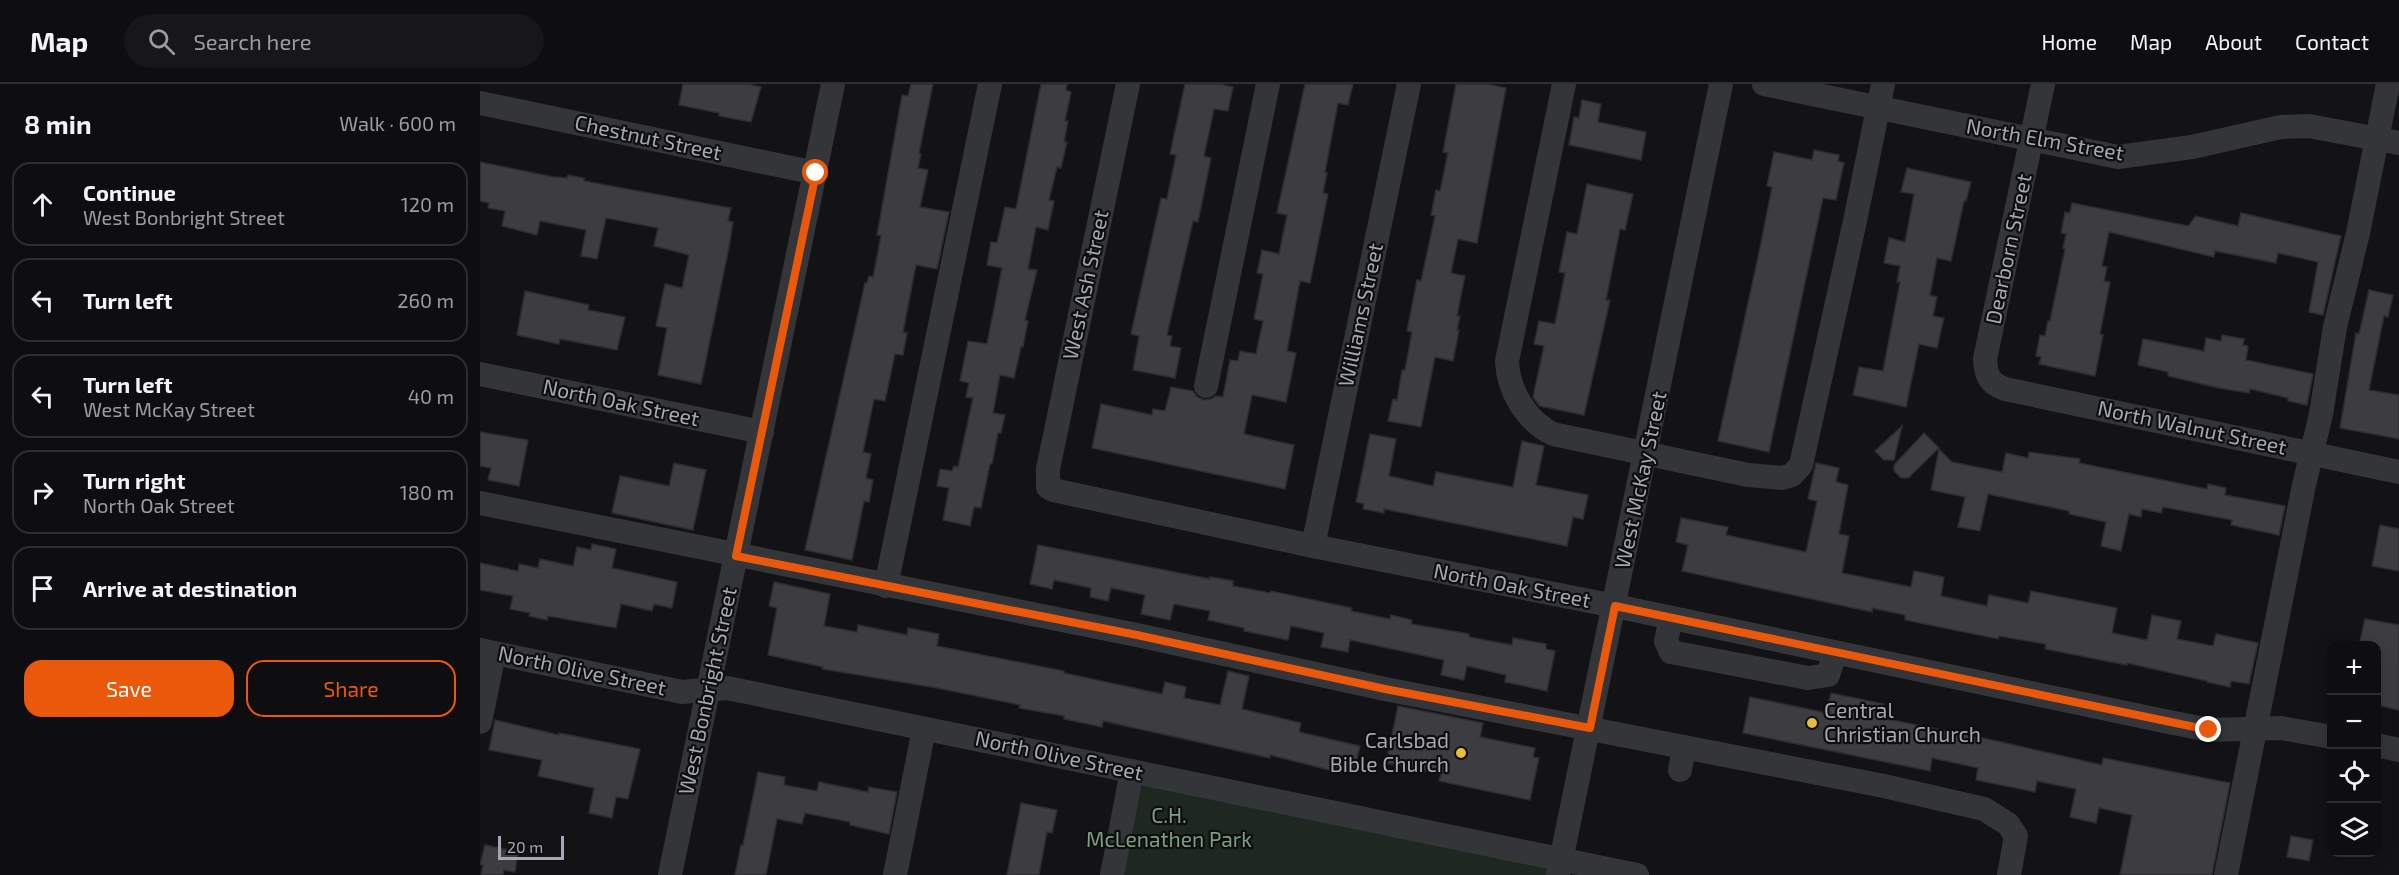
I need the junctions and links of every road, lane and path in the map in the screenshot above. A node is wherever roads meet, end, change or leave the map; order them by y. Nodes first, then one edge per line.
1 (833, 84) edge
2 (990, 84) edge
3 (1128, 84) edge
4 (1268, 84) edge
5 (1409, 84) edge
6 (1564, 84) edge
7 (1721, 84) edge
8 (1764, 84) edge
9 (1883, 84) edge
10 (2043, 84) edge
11 (2388, 84) edge
12 (480, 103) edge
13 (1879, 108) junction
14 (2031, 141) junction
15 (2388, 141) edge
16 (816, 173) junction
17 (480, 374) edge
18 (1988, 378) joint
19 (1206, 386) dead end
20 (762, 432) junction
21 (1647, 452) junction
22 (2312, 452) junction
23 (2399, 472) edge
24 (1048, 487) joint
25 (480, 503) edge
26 (1313, 546) junction
27 (736, 556) junction
28 (886, 586) junction
29 (1615, 606) junction
30 (1671, 618) junction
31 (487, 652) edge
32 (1835, 653) junction
33 (709, 690) junction
34 (480, 722) edge
35 (1590, 728) junction
36 (924, 729) junction
37 (2256, 730) junction
38 (2327, 735) edge
39 (2381, 746) edge
40 (1684, 747) junction
41 (2399, 750) edge
42 (1680, 770) dead end
43 (1132, 771) junction
44 (1560, 868) edge
45 (670, 875) edge
46 (895, 875) edge
47 (1112, 875) edge
48 (1637, 875) edge
49 (2009, 875) edge
50 (2226, 875) edge

1 - 16 street, West Bonbright Street
2 - 28 street
3 - 24 street, West Ash Street
4 - 19 street
5 - 26 street, Williams Street
6 - 21 street
7 - 21 street, West McKay Street
8 - 13 street, North Elm Street
9 - 13 street
10 - 14 street, Dearborn Street
11 - 15 street
12 - 16 street, Chestnut Street
13 - 14 street, North Elm Street
13 - 21 street
14 - 15 street, North Elm Street
14 - 18 street, Dearborn Street
15 - 22 street
16 - 20 street, West Bonbright Street
17 - 20 street, North Oak Street
18 - 22 street, North Walnut Street
20 - 27 street, West Bonbright Street
21 - 29 street, West McKay Street
22 - 23 street, North Walnut Street
22 - 37 street
24 - 26 street, North Oak Street
25 - 27 street
26 - 29 street, North Oak Street
27 - 28 street
27 - 33 street, West Bonbright Street
28 - 35 street
29 - 30 street, North Oak Street
29 - 35 street, West McKay Street
30 - 32 street, North Oak Street
30 - 32 street
31 - 33 street, North Olive Street
31 - 34 street
32 - 37 street, North Oak Street
33 - 36 street, North Olive Street
33 - 45 street, West Bonbright Street
35 - 40 street
35 - 44 street, West McKay Street
36 - 43 street, North Olive Street
36 - 46 street
37 - 38 street, North Oak Street
37 - 50 street
39 - 41 street
40 - 42 street
40 - 49 street
43 - 44 street, North Olive Street
43 - 47 street
44 - 48 street, North Olive Street

